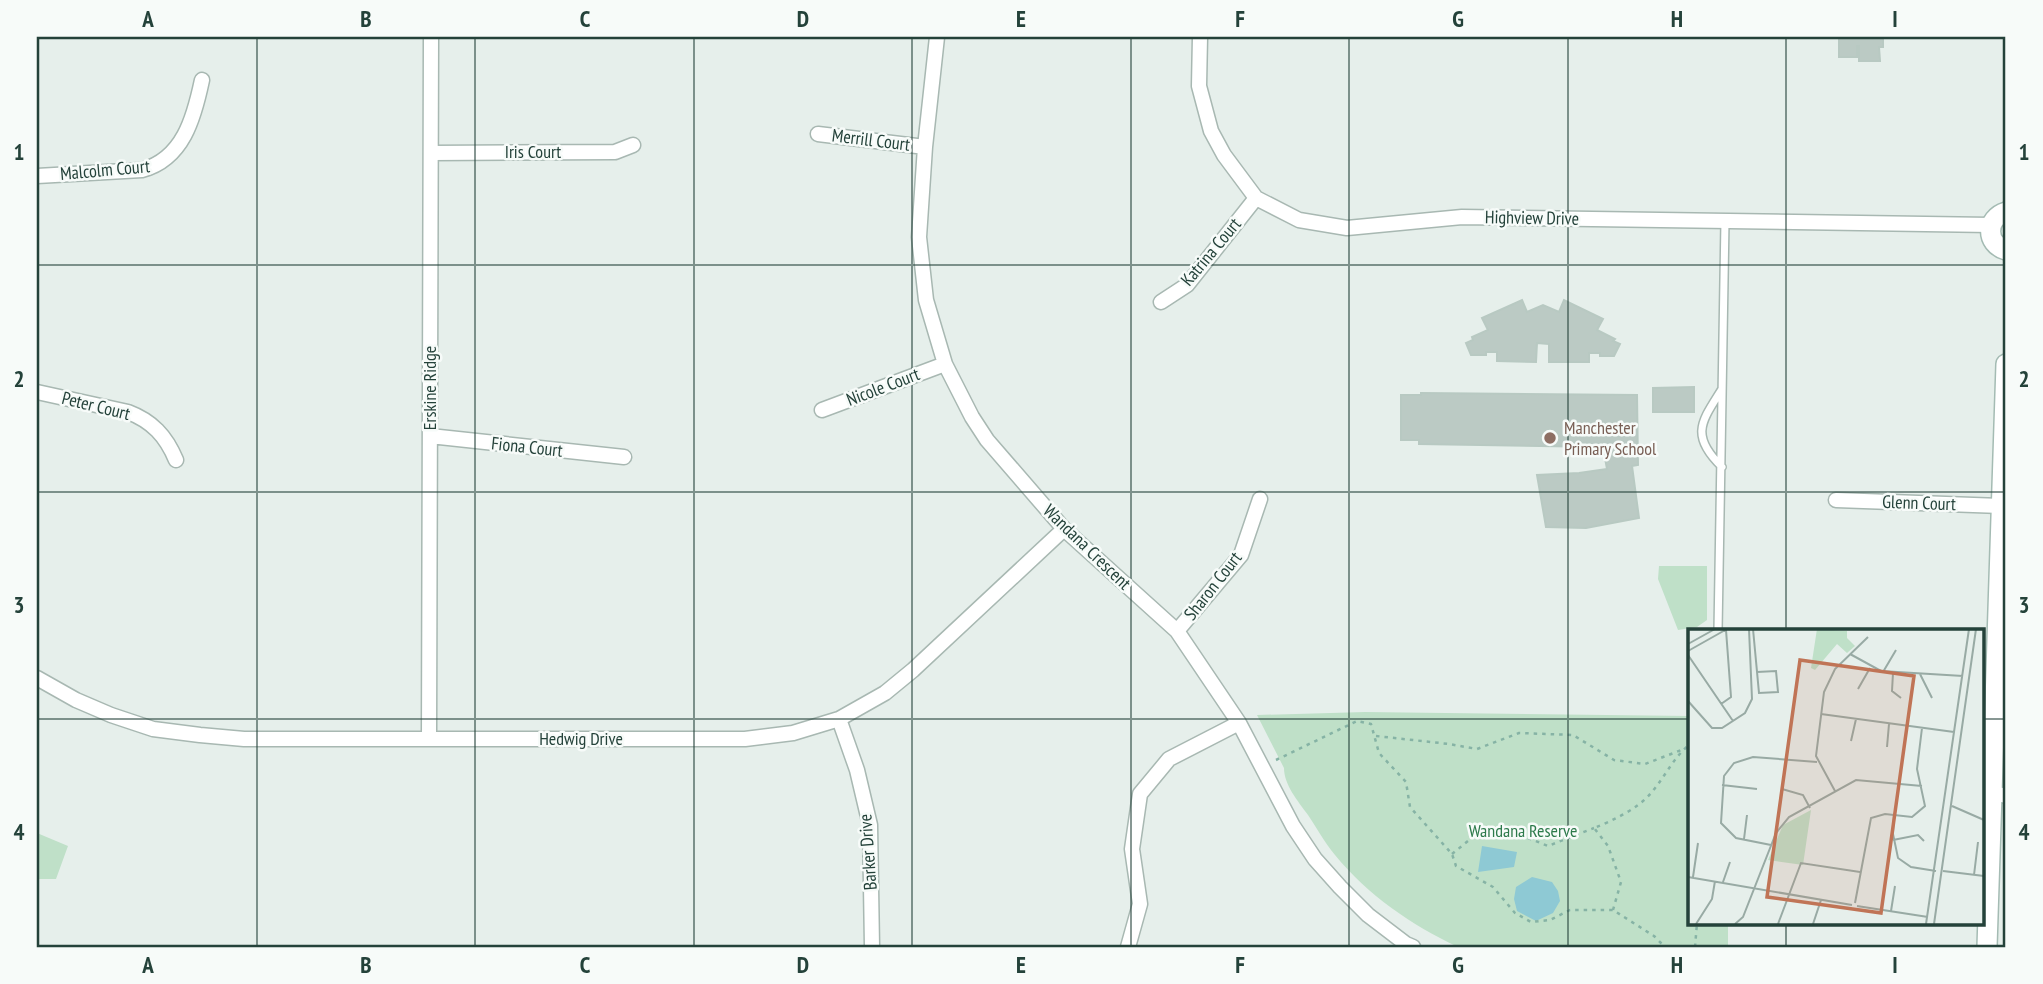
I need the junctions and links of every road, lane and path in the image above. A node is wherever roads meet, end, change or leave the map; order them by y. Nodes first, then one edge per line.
1 (431, 37) edge
2 (937, 37) edge
3 (1200, 37) edge
4 (202, 80) dead end
5 (818, 134) dead end
6 (633, 145) dead end
7 (925, 147) junction
8 (432, 153) junction
9 (37, 176) edge
10 (1256, 198) junction
11 (2006, 212) edge
12 (1725, 221) junction
13 (1991, 225) junction
14 (2006, 250) edge
15 (1161, 302) dead end
16 (945, 364) junction
17 (2006, 364) edge
18 (1723, 387) junction
19 (37, 392) edge
20 (822, 410) dead end
21 (430, 436) junction
22 (624, 457) dead end
23 (176, 460) dead end
24 (1722, 467) junction
25 (1260, 499) dead end
26 (1836, 500) dead end
27 (2003, 515) edge
28 (1064, 529) junction
29 (1718, 629) edge
30 (1177, 631) junction
31 (37, 678) edge
32 (839, 719) junction
33 (1240, 723) junction
34 (1374, 736) junction
35 (429, 739) junction
36 (1688, 746) edge
37 (1684, 749) junction
38 (1263, 767) junction
39 (1993, 793) edge
40 (1594, 828) junction
41 (1452, 854) junction
42 (1613, 910) junction
43 (1697, 925) edge
44 (1408, 946) edge
45 (872, 947) edge
46 (1128, 947) edge
47 (1665, 947) edge
48 (1695, 947) edge
49 (1987, 947) edge

1 - 8 street, Erskine Ridge
2 - 7 street, Wandana Crescent
3 - 10 street, Highview Drive
4 - 9 street, Malcolm Court
5 - 7 street, Merrill Court
6 - 8 street, Iris Court
7 - 16 street, Wandana Crescent
8 - 21 street, Erskine Ridge
10 - 12 street, Highview Drive
10 - 15 street, Katrina Court
11 - 13 main road
12 - 13 street, Highview Drive
12 - 18 lane
13 - 14 main road
16 - 20 street, Nicole Court
16 - 28 street, Wandana Crescent
17 - 27 main road
18 - 24 lane
18 - 24 lane
19 - 23 street, Peter Court
21 - 22 street, Fiona Court
21 - 35 street, Erskine Ridge
24 - 29 lane
25 - 30 street, Sharon Court
26 - 27 street, Glenn Court
27 - 39 main road
28 - 30 street, Wandana Crescent
28 - 32 street, Hedwig Drive
30 - 33 street, Wandana Crescent
31 - 35 street, Hedwig Drive
32 - 35 street, Hedwig Drive
32 - 45 street, Barker Drive
33 - 38 street, Wandana Crescent
33 - 46 street
34 - 37 path
34 - 38 path
34 - 41 path
36 - 37 path
37 - 40 path
38 - 44 street, Wandana Crescent
39 - 49 main road
40 - 41 path
40 - 42 path
41 - 42 path
42 - 47 path
43 - 48 path

